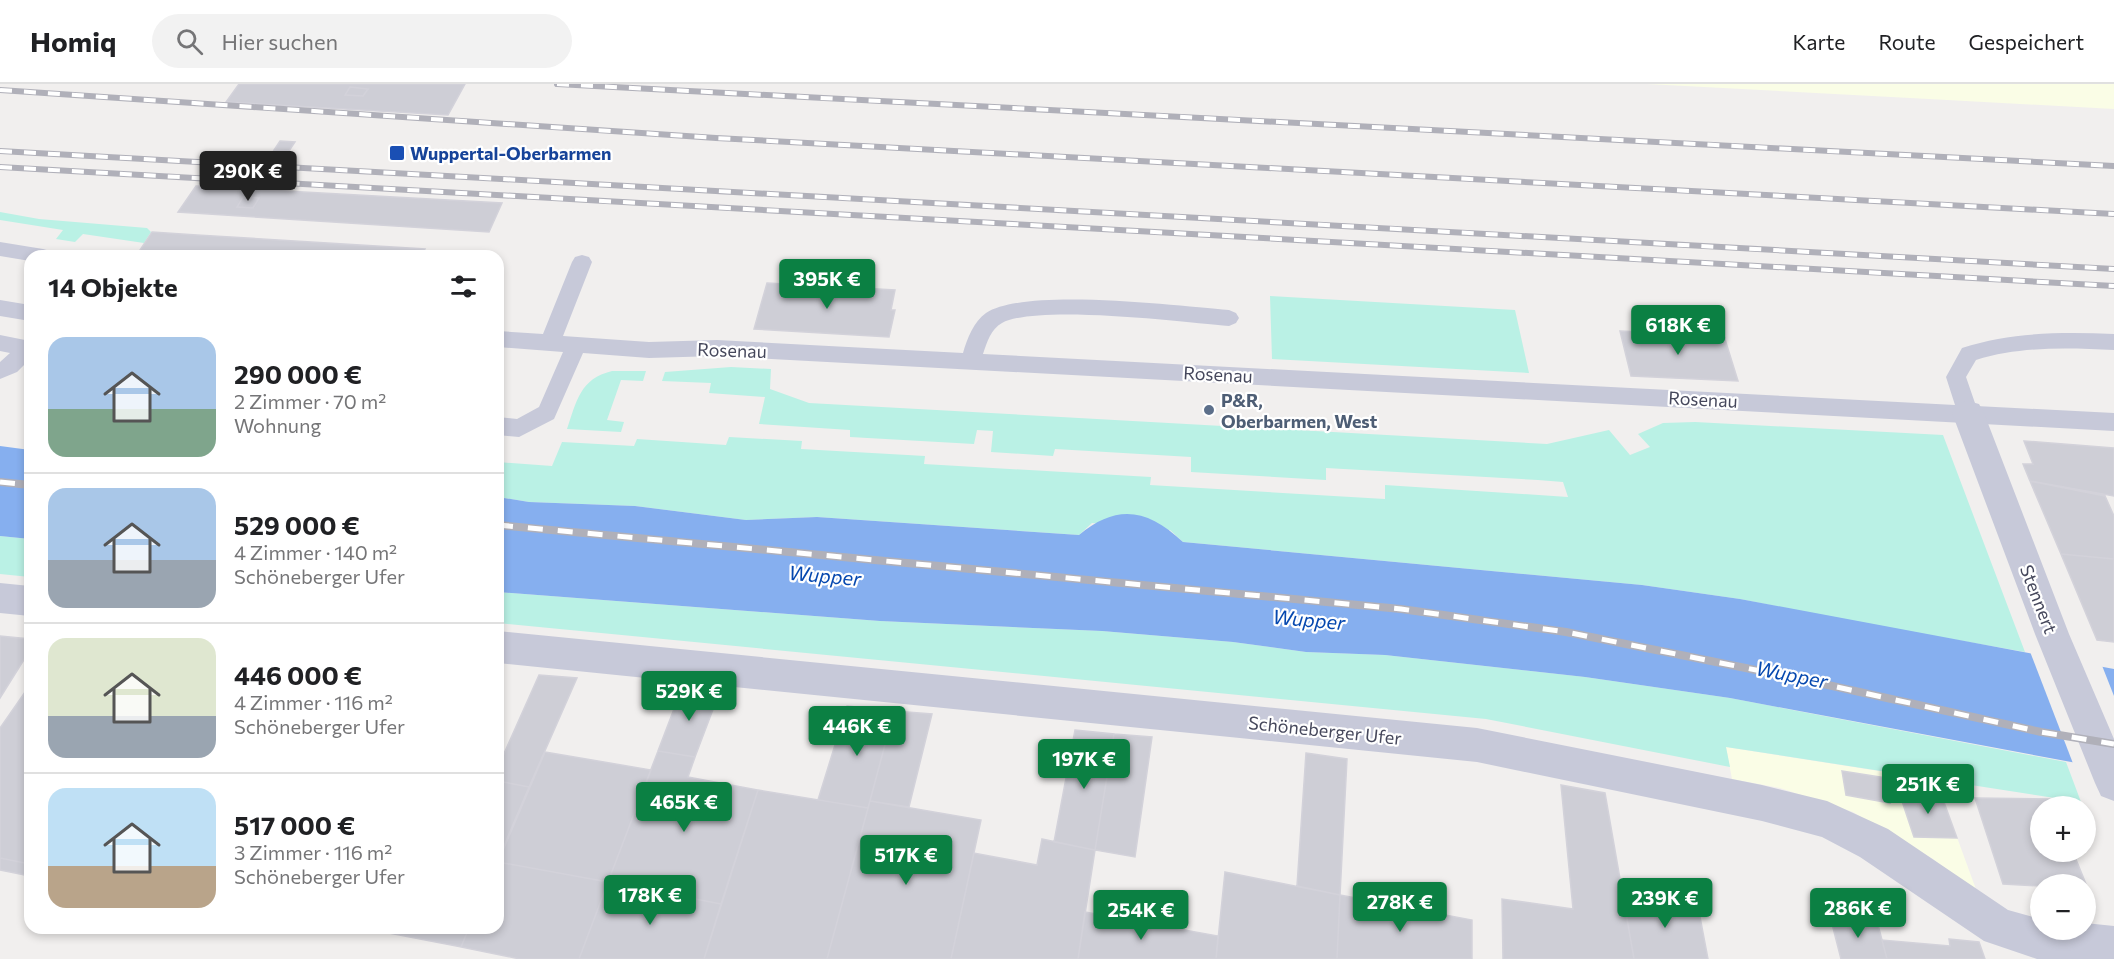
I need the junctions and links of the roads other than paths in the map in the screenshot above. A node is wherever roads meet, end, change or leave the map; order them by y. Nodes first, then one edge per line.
1 (0, 249) edge
2 (24, 253) edge
3 (582, 262) dead end
4 (0, 308) edge
5 (24, 312) edge
6 (1229, 318) dead end
7 (504, 339) edge
8 (2114, 342) edge
9 (0, 343) edge
10 (550, 343) junction
11 (576, 345) junction
12 (24, 346) edge
13 (24, 352) edge
14 (970, 362) junction
15 (0, 371) edge
16 (1968, 414) junction
17 (2114, 422) edge
18 (504, 427) edge
19 (0, 598) edge
20 (24, 600) edge
21 (504, 648) edge
22 (2114, 783) edge
23 (2114, 946) edge

1 - 2 lane
3 - 10 lane
4 - 5 lane
6 - 14 lane
7 - 10 lane, Rosenau
8 - 16 lane
9 - 12 lane
10 - 11 lane, Rosenau
11 - 14 lane, Rosenau
11 - 18 lane
13 - 15 lane
14 - 16 lane, Rosenau
16 - 17 lane, Rosenau
16 - 22 street, Stennert
19 - 20 street
21 - 23 street, Schöneberger Ufer

